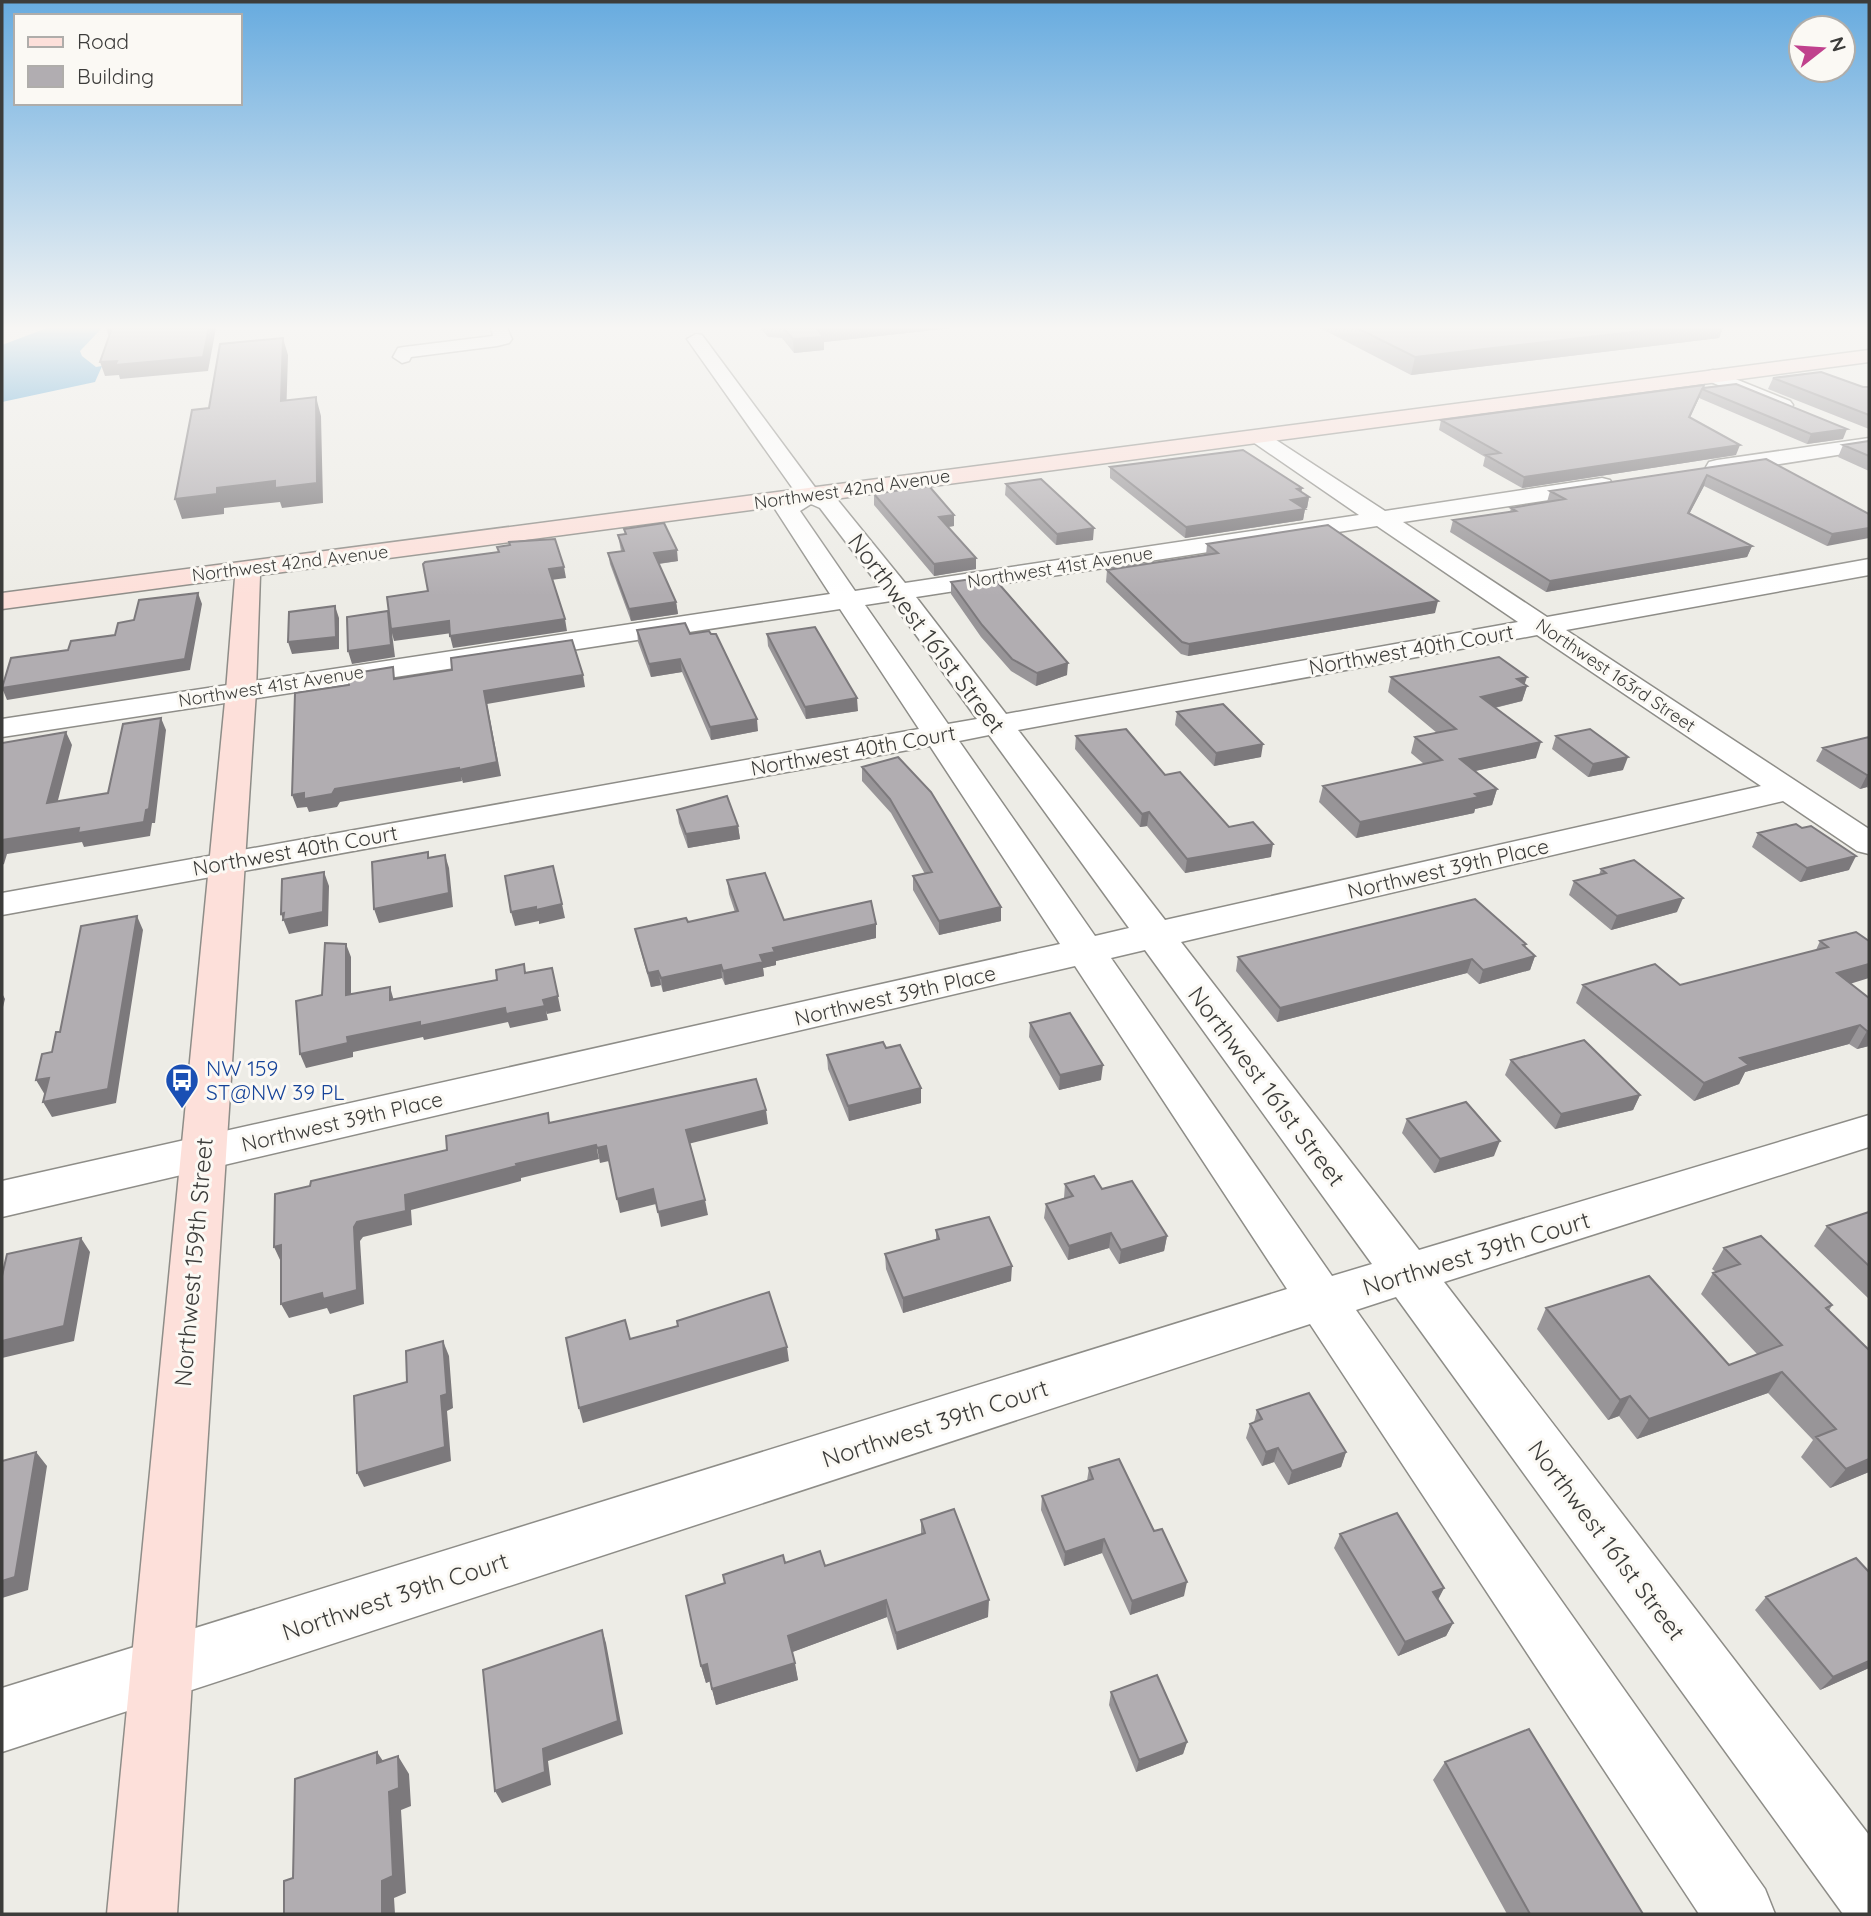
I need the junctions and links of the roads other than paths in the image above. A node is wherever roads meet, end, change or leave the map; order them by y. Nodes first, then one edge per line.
1 (753, 417) edge
2 (1398, 417) edge
3 (1845, 430) edge
4 (1257, 436) junction
5 (1869, 442) edge
6 (1693, 471) edge
7 (1626, 481) edge
8 (809, 495) junction
9 (1382, 519) junction
10 (1869, 567) edge
11 (248, 568) junction
12 (1836, 573) junction
13 (1869, 590) edge
14 (896, 592) junction
15 (848, 599) junction
16 (2, 601) edge
17 (1542, 626) junction
18 (241, 691) junction
19 (996, 723) junction
20 (2, 728) edge
21 (939, 734) junction
22 (1788, 790) junction
23 (1869, 844) edge
24 (226, 862) junction
25 (2, 904) edge
26 (1154, 935) junction
27 (1086, 951) junction
28 (1869, 1131) edge
29 (202, 1153) junction
30 (2, 1199) edge
31 (1408, 1274) junction
32 (1321, 1300) junction
33 (161, 1671) junction
34 (2, 1720) edge
35 (1869, 1891) edge
36 (142, 1914) edge
37 (1741, 1914) edge

1 - 8 street
2 - 4 street, Northwest 42nd Avenue
3 - 5 street
4 - 8 street, Northwest 42nd Avenue
4 - 9 street, Northwest 163rd Street
5 - 6 street
7 - 9 street, Northwest 41st Avenue
8 - 11 street, Northwest 42nd Avenue
8 - 14 street, Northwest 161st Street
8 - 15 street, Northwest 161st Street
9 - 14 street, Northwest 41st Avenue
9 - 17 street, Northwest 163rd Street
10 - 12 street, Northwest 40th Court
11 - 16 street, Northwest 42nd Avenue
11 - 18 street, Northwest 159th Street
12 - 13 street
12 - 17 street, Northwest 40th Court
14 - 15 street, Northwest 41st Avenue
14 - 19 street, Northwest 161st Street
15 - 18 street, Northwest 41st Avenue
15 - 21 street, Northwest 161st Street
17 - 19 street, Northwest 40th Court
17 - 22 street, Northwest 163rd Street
18 - 20 street, Northwest 41st Avenue
18 - 24 street, Northwest 159th Street
19 - 21 street, Northwest 40th Court
19 - 26 street, Northwest 161st Street
21 - 24 street, Northwest 40th Court
21 - 27 street, Northwest 161st Street
22 - 23 street, Northwest 163rd Street
22 - 26 street, Northwest 39th Place
24 - 25 street, Northwest 40th Court
24 - 29 street, Northwest 159th Street
26 - 27 street, Northwest 39th Place
26 - 31 street, Northwest 161st Street
27 - 29 street, Northwest 39th Place
27 - 32 street, Northwest 161st Street
28 - 31 street, Northwest 39th Court
29 - 30 street, Northwest 39th Place
29 - 33 street, Northwest 159th Street
31 - 32 street, Northwest 39th Court
31 - 35 street, Northwest 161st Street
32 - 33 street, Northwest 39th Court
32 - 37 street, Northwest 161st Street
33 - 34 street, Northwest 39th Court
33 - 36 street, Northwest 159th Street

